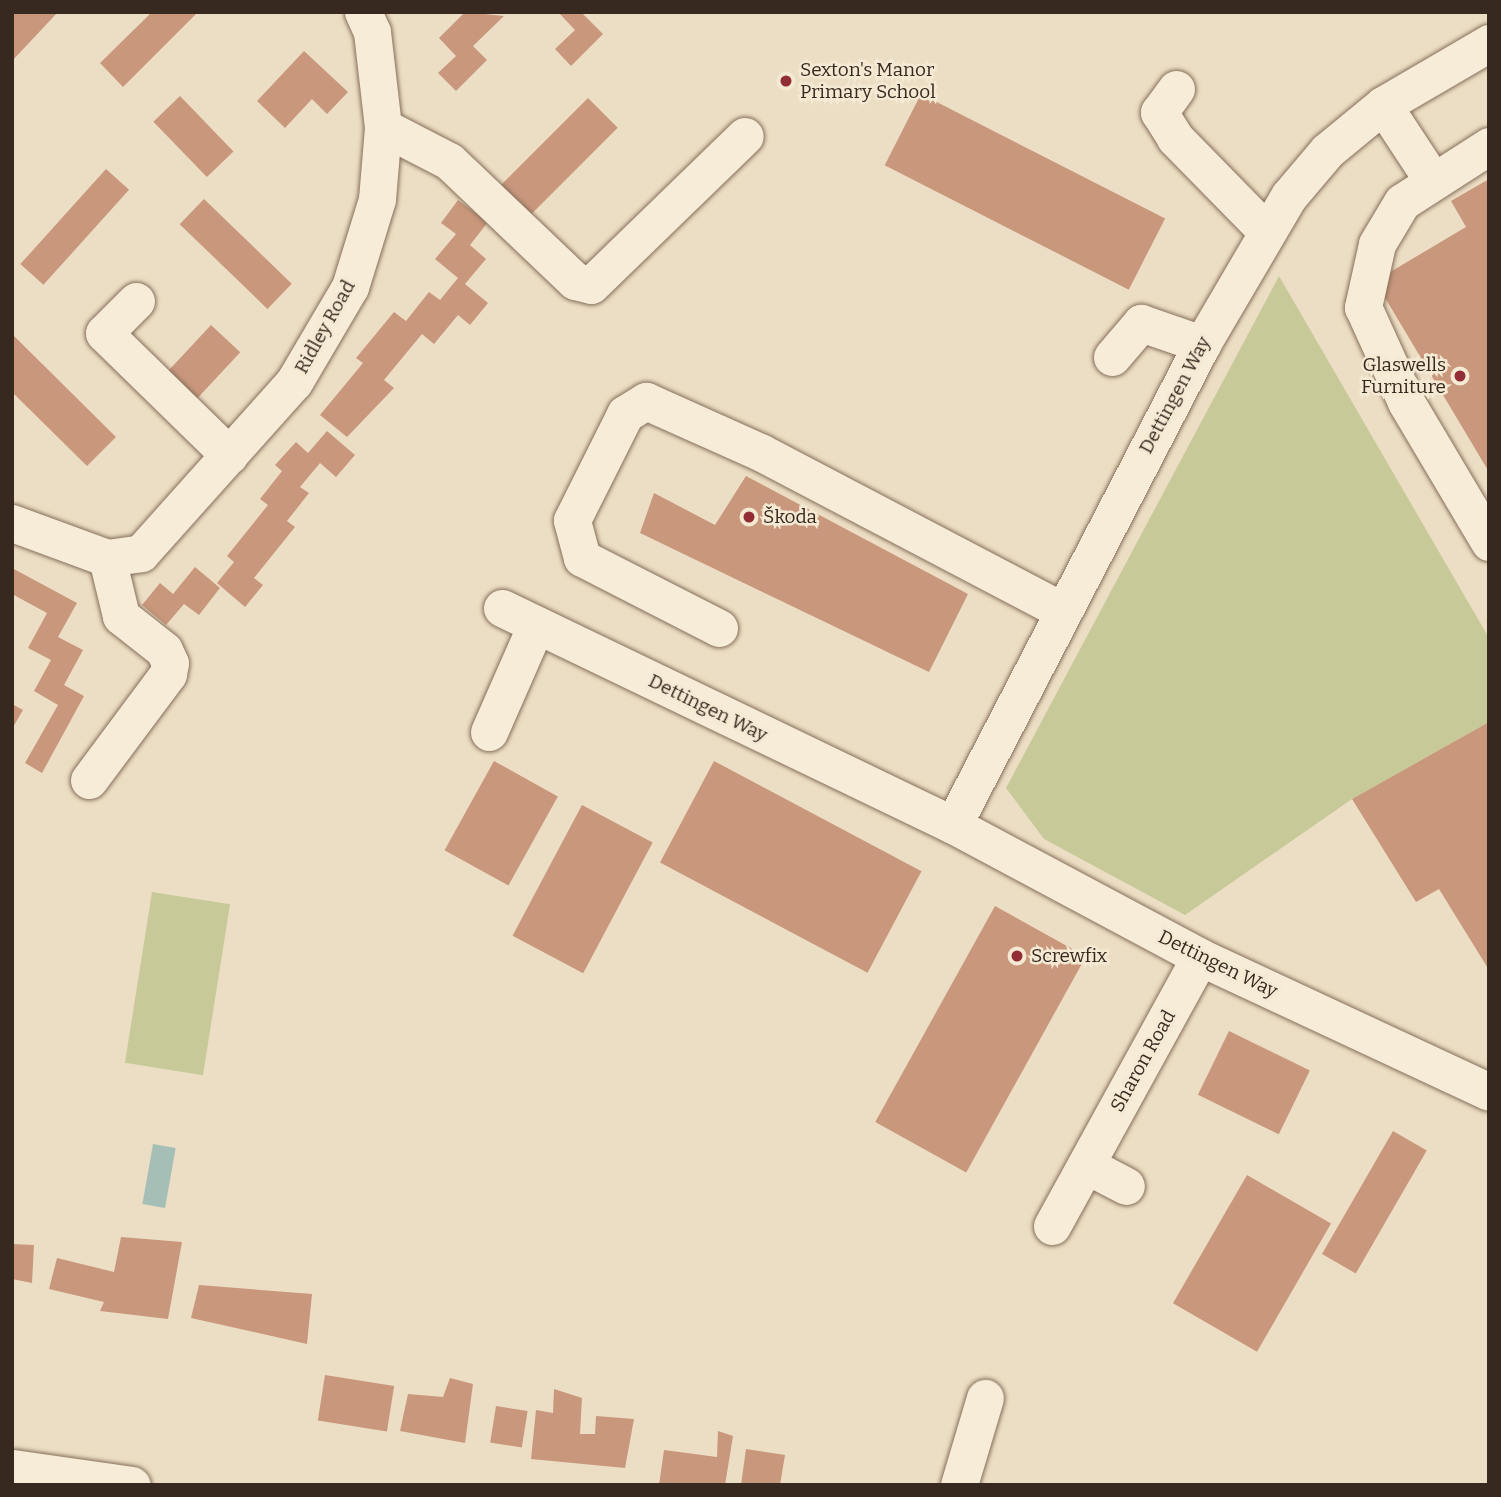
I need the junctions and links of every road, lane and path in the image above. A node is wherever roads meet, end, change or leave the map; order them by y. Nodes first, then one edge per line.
1 (363, 12) edge
2 (1489, 43) edge
3 (1176, 89) dead end
4 (1383, 105) junction
5 (383, 127) junction
6 (745, 136) dead end
7 (1489, 146) edge
8 (1432, 178) junction
9 (1265, 230) junction
10 (136, 301) dead end
11 (1202, 344) junction
12 (1112, 357) dead end
13 (229, 455) junction
14 (12, 523) edge
15 (1489, 542) edge
16 (107, 558) junction
17 (502, 608) dead end
18 (1063, 611) junction
19 (536, 625) junction
20 (719, 628) dead end
21 (489, 732) dead end
22 (89, 780) dead end
23 (953, 825) junction
24 (1200, 957) junction
25 (1489, 1092) edge
26 (1086, 1165) junction
27 (1125, 1186) dead end
28 (1052, 1226) dead end
29 (985, 1398) dead end
30 (12, 1468) edge
31 (132, 1485) edge
32 (959, 1485) edge

1 - 5 street, Ridley Road
2 - 4 street, Dettingen Way
3 - 9 street
4 - 8 street
4 - 9 street, Dettingen Way
5 - 6 street
5 - 13 street, Ridley Road
7 - 8 street
8 - 15 street
9 - 11 street, Dettingen Way
10 - 13 street
11 - 12 street
11 - 18 street, Dettingen Way
13 - 16 street, Ridley Road
14 - 16 street, Ridley Road
16 - 22 street
17 - 19 street, Dettingen Way
18 - 20 street
18 - 23 street, Dettingen Way
19 - 21 street
19 - 23 street, Dettingen Way
23 - 24 street, Dettingen Way
24 - 25 street, Dettingen Way
24 - 26 street, Sharon Road
26 - 27 street
26 - 28 street, Sharon Road
29 - 32 street
30 - 31 street

